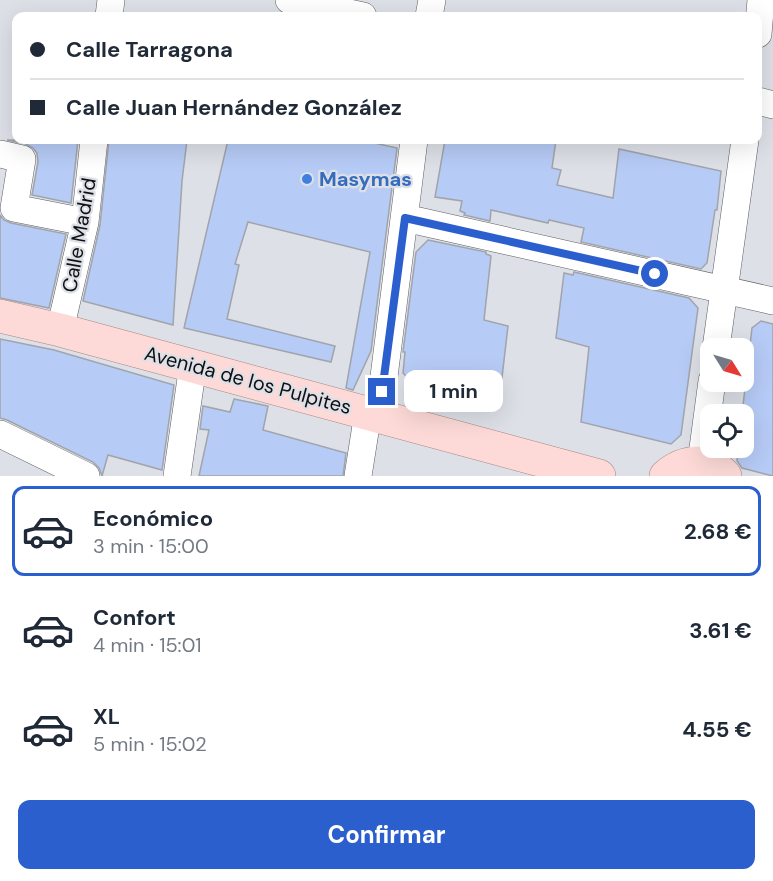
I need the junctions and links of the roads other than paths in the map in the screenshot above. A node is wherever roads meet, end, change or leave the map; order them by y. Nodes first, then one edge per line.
1 (289, 0) edge
2 (344, 12) edge
3 (94, 144) edge
4 (414, 144) edge
5 (744, 144) edge
6 (0, 154) edge
7 (405, 218) junction
8 (85, 222) junction
9 (723, 290) junction
10 (773, 301) edge
11 (0, 316) edge
12 (60, 330) junction
13 (717, 338) edge
14 (193, 365) junction
15 (712, 392) edge
16 (374, 415) junction
17 (0, 434) edge
18 (713, 469) edge
19 (86, 476) edge
20 (177, 476) edge
21 (358, 476) edge
22 (599, 476) edge
23 (666, 476) edge

1 - 2 street
3 - 8 street, Calle Madrid
4 - 7 street
5 - 9 street
6 - 8 street
7 - 9 street
7 - 16 street
8 - 12 street, Calle Madrid
9 - 10 street
9 - 13 street
11 - 12 main road, Avenida de los Pulpites
12 - 14 main road, Avenida de los Pulpites
14 - 16 main road, Avenida de los Pulpites
14 - 20 street
15 - 18 street
16 - 21 street
16 - 22 main road, Avenida de los Pulpites
17 - 19 street
18 - 23 main road

